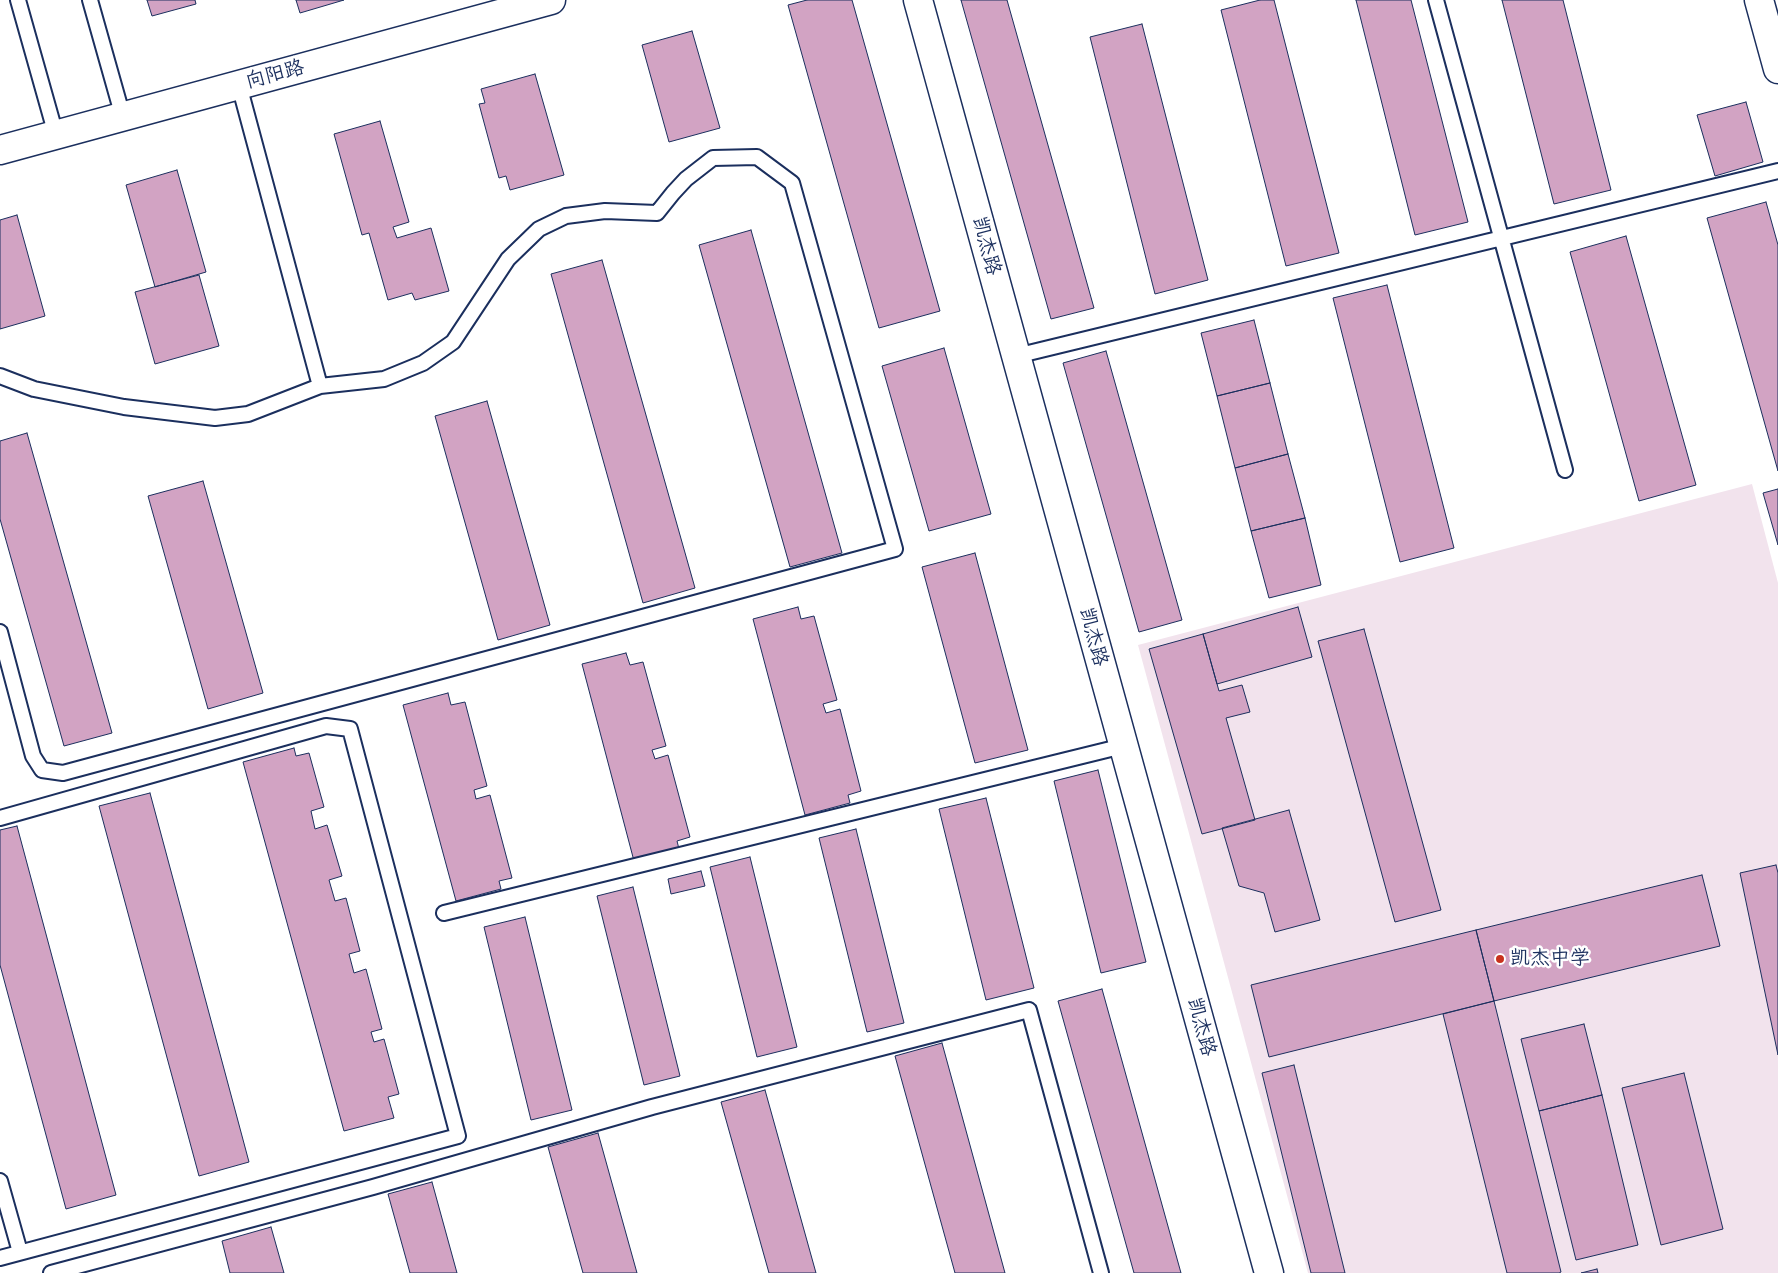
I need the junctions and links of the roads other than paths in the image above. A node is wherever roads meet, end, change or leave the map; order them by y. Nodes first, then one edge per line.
1 (18, 0) edge
2 (90, 0) edge
3 (551, 0) edge
4 (918, 0) edge
5 (1436, 0) edge
6 (1759, 0) edge
7 (1778, 69) edge
8 (238, 85) junction
9 (123, 117) junction
10 (56, 135) junction
11 (0, 150) edge
12 (1778, 171) edge
13 (1502, 238) junction
14 (1016, 356) junction
15 (0, 376) edge
16 (320, 386) junction
17 (1565, 470) dead end
18 (0, 632) edge
19 (1123, 746) junction
20 (0, 818) edge
21 (444, 913) dead end
22 (0, 1181) edge
23 (20, 1252) junction
24 (0, 1258) edge
25 (51, 1273) edge
26 (1101, 1273) edge
27 (1269, 1273) edge

1 - 10 lane
2 - 9 lane
3 - 8 street, 向阳路
4 - 14 street, 凯杰路
5 - 13 lane
6 - 7 street
8 - 9 street, 向阳路
8 - 16 lane
9 - 10 street, 向阳路
10 - 11 street, 向阳路
12 - 13 lane
13 - 14 lane
13 - 17 lane
14 - 19 street, 凯杰路
15 - 16 lane
16 - 18 lane
19 - 21 lane
19 - 27 street, 凯杰路
20 - 23 lane
22 - 23 lane
23 - 24 lane
25 - 26 lane

